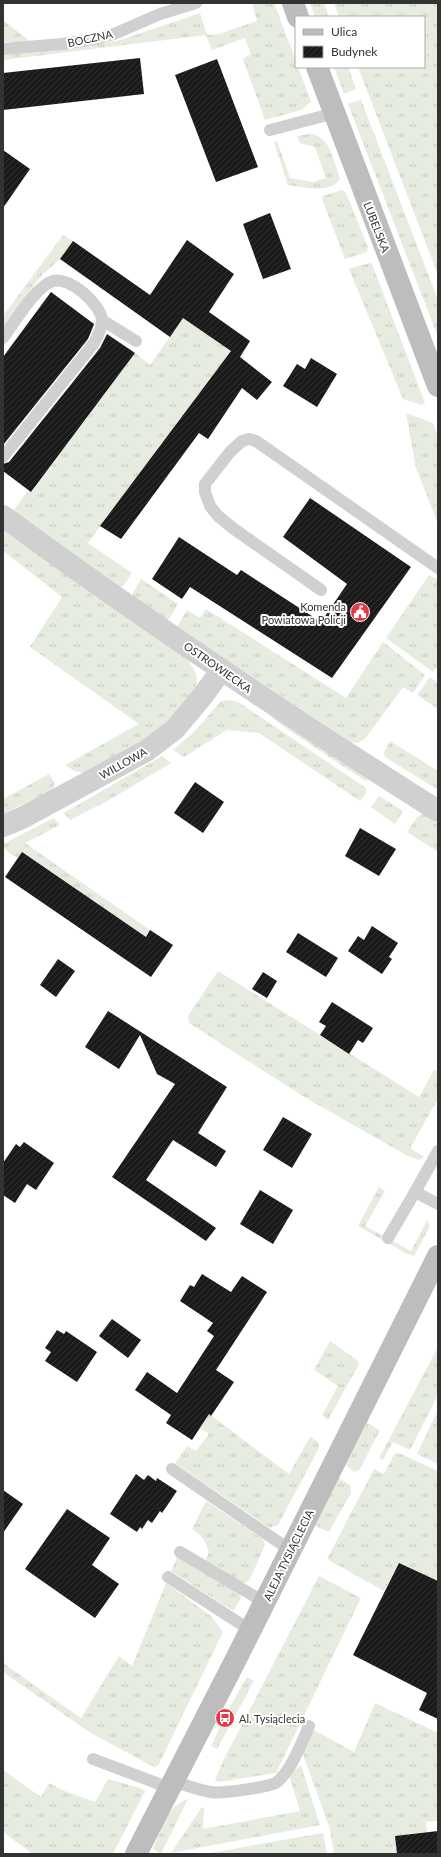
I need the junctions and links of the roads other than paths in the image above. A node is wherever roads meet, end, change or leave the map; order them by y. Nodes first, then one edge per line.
1 (196, 3) edge
2 (293, 3) edge
3 (298, 16) edge
4 (3, 49) edge
5 (317, 68) edge
6 (334, 113) junction
7 (270, 130) dead end
8 (102, 320) junction
9 (3, 338) edge
10 (136, 341) dead end
11 (438, 386) edge
12 (3, 457) edge
13 (3, 516) edge
14 (438, 568) edge
15 (321, 590) dead end
16 (221, 671) junction
17 (438, 811) edge
18 (3, 826) edge
19 (438, 1151) edge
20 (415, 1192) junction
21 (438, 1204) edge
22 (388, 1238) dead end
23 (438, 1256) edge
24 (172, 1468) dead end
25 (290, 1550) junction
26 (180, 1552) dead end
27 (168, 1577) dead end
28 (264, 1602) junction
29 (250, 1630) junction
30 (309, 1726) dead end
31 (93, 1759) dead end
32 (171, 1785) junction
33 (136, 1854) edge

1 - 4 lane, BOCZNA
2 - 3 street
5 - 6 street, LUBELSKA
6 - 7 lane
6 - 11 street, LUBELSKA
8 - 9 lane
8 - 10 lane
8 - 12 lane
13 - 16 street, OSTROWIECKA
14 - 15 lane
16 - 17 street, OSTROWIECKA
16 - 18 street, WILLOWA
19 - 20 lane
20 - 21 lane
20 - 22 lane
23 - 25 street, ALEJA TYSIĄCLECIA
24 - 25 lane
25 - 28 street, ALEJA TYSIĄCLECIA
26 - 28 lane
27 - 29 lane
28 - 29 street, ALEJA TYSIĄCLECIA
29 - 32 street, ALEJA TYSIĄCLECIA
30 - 32 lane
31 - 32 lane
32 - 33 street, ALEJA TYSIĄCLECIA

